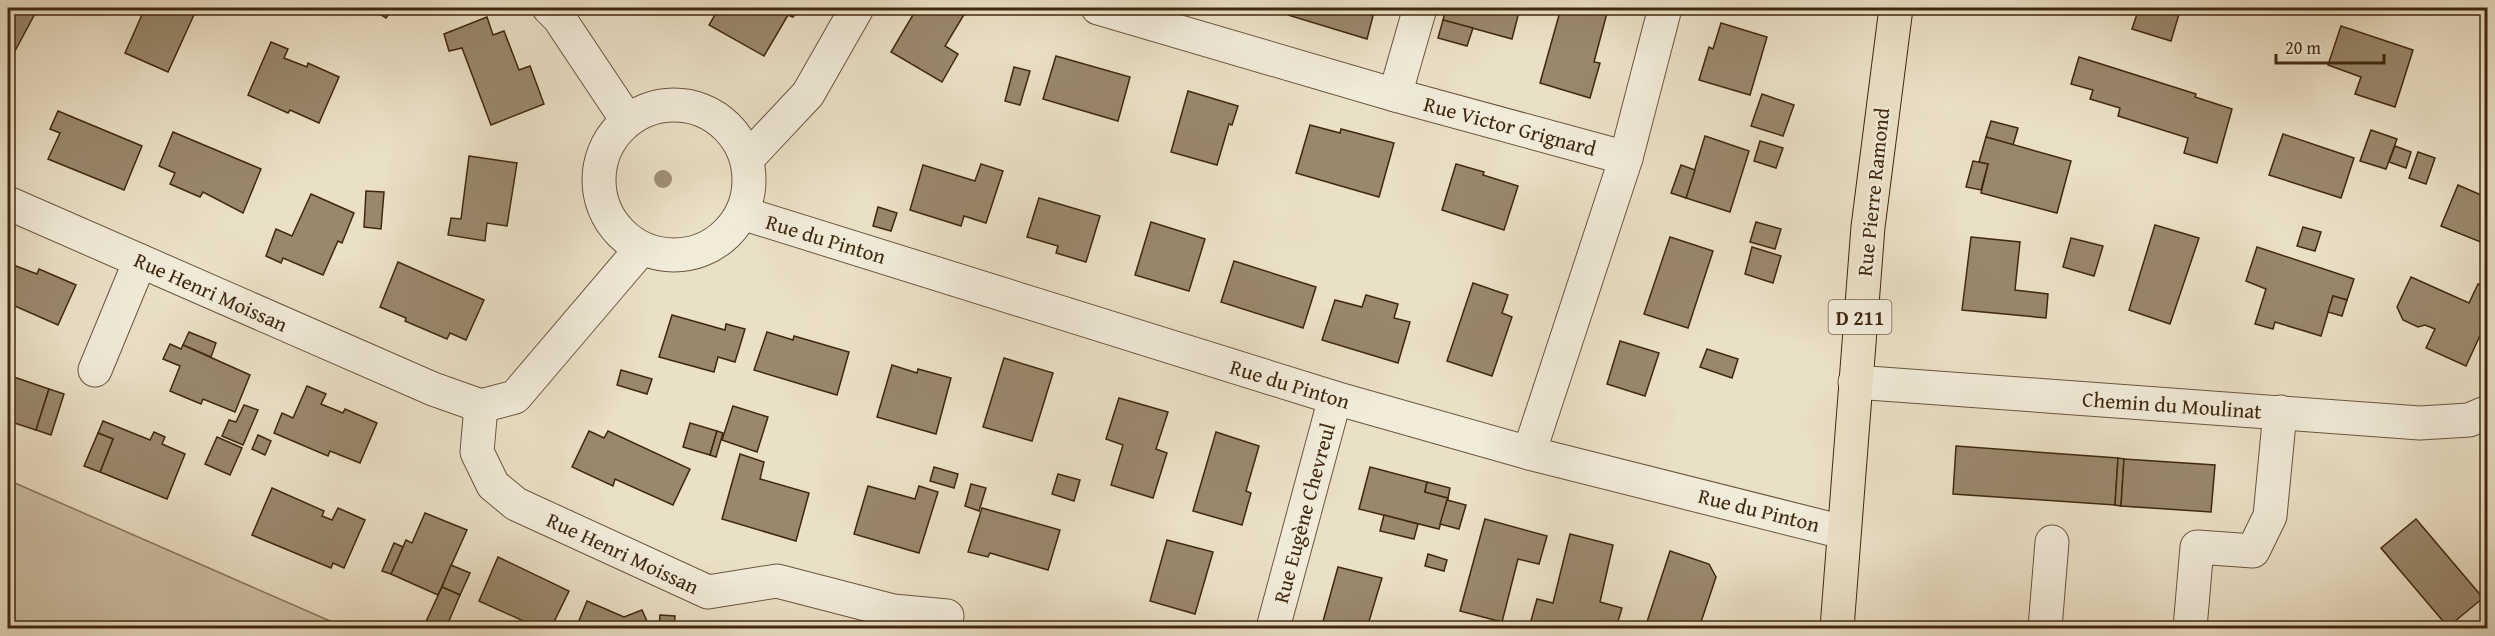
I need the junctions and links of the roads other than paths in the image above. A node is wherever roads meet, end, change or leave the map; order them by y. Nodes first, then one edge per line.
1 (549, 8) edge
2 (856, 8) edge
3 (1098, 8) edge
4 (1420, 8) edge
5 (1665, 8) edge
6 (1896, 8) edge
7 (1157, 16) edge
8 (1395, 95) junction
9 (627, 120) junction
10 (1626, 158) junction
11 (747, 159) junction
12 (8, 203) edge
13 (742, 213) junction
14 (641, 249) junction
15 (140, 261) junction
16 (95, 370) dead end
17 (1855, 382) junction
18 (1335, 398) junction
19 (481, 406) junction
20 (2280, 412) junction
21 (2487, 412) edge
22 (1530, 453) junction
23 (1844, 532) junction
24 (2052, 542) dead end
25 (947, 616) dead end
26 (1273, 628) edge
27 (1843, 628) edge
28 (2045, 628) edge
29 (2190, 628) edge

1 - 9 street
2 - 11 street
3 - 7 street, Rue Victor Grignard
4 - 8 street
5 - 10 street
6 - 17 main road, Rue Pierre Ramond / D 211
7 - 8 street, Rue Victor Grignard
8 - 10 street, Rue Victor Grignard
9 - 11 street, Rue du Pinton
9 - 14 street, Rue du Pinton
10 - 22 street, Rue Victor Grignard
11 - 13 street, Rue du Pinton
12 - 15 street, Rue Henri Moissan
13 - 14 street, Rue du Pinton
13 - 18 street, Rue du Pinton
14 - 19 street
15 - 16 street
15 - 19 street, Rue Henri Moissan
17 - 20 street, Chemin du Moulinat
17 - 23 main road, Rue Pierre Ramond / D 211
18 - 22 street, Rue du Pinton
18 - 26 street, Rue Eugène Chevreul
19 - 25 street, Rue Henri Moissan
20 - 21 street, Chemin du Moulinat
20 - 29 street
22 - 23 street, Rue du Pinton
23 - 27 main road, Rue Pierre Ramond / D 211
24 - 28 street

